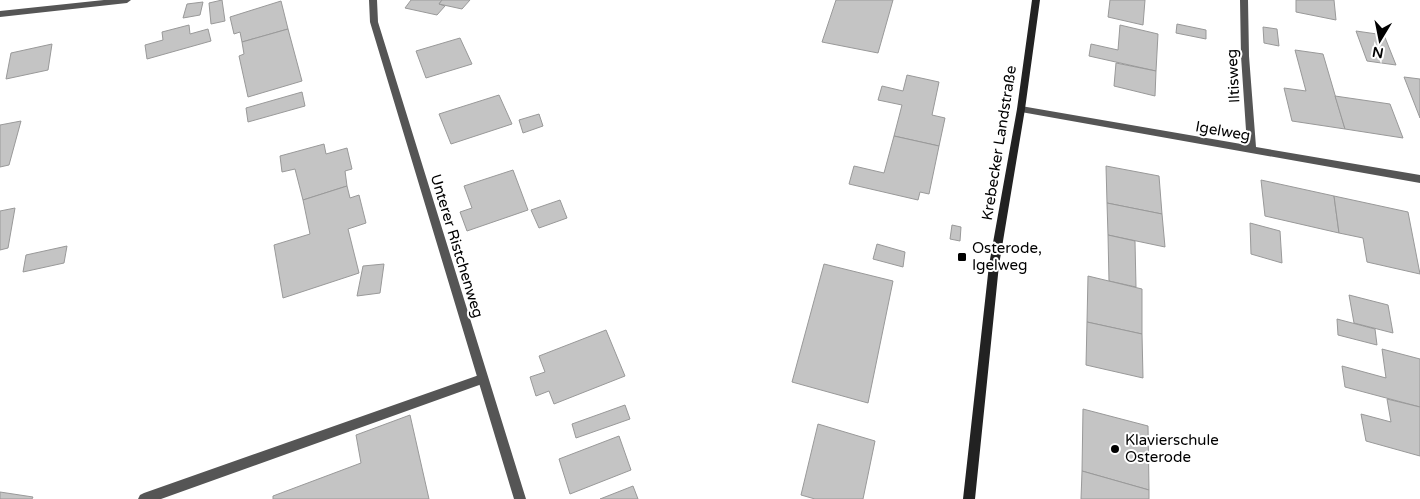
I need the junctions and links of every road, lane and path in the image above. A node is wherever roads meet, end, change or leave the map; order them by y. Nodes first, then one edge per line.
1 (127, 0) edge
2 (373, 0) edge
3 (1036, 0) edge
4 (1244, 0) edge
5 (0, 14) edge
6 (1020, 109) junction
7 (1252, 150) junction
8 (1420, 179) edge
9 (482, 379) junction
10 (144, 499) edge
11 (520, 499) edge
12 (969, 499) edge

1 - 5 street
2 - 9 street, Unterer Ristchenweg
3 - 6 main road, Krebecker Landstraße
4 - 7 street, Iltisweg
6 - 7 street, Igelweg
6 - 12 main road, Krebecker Landstraße
7 - 8 street, Igelweg
9 - 10 street
9 - 11 street, Unterer Ristchenweg

